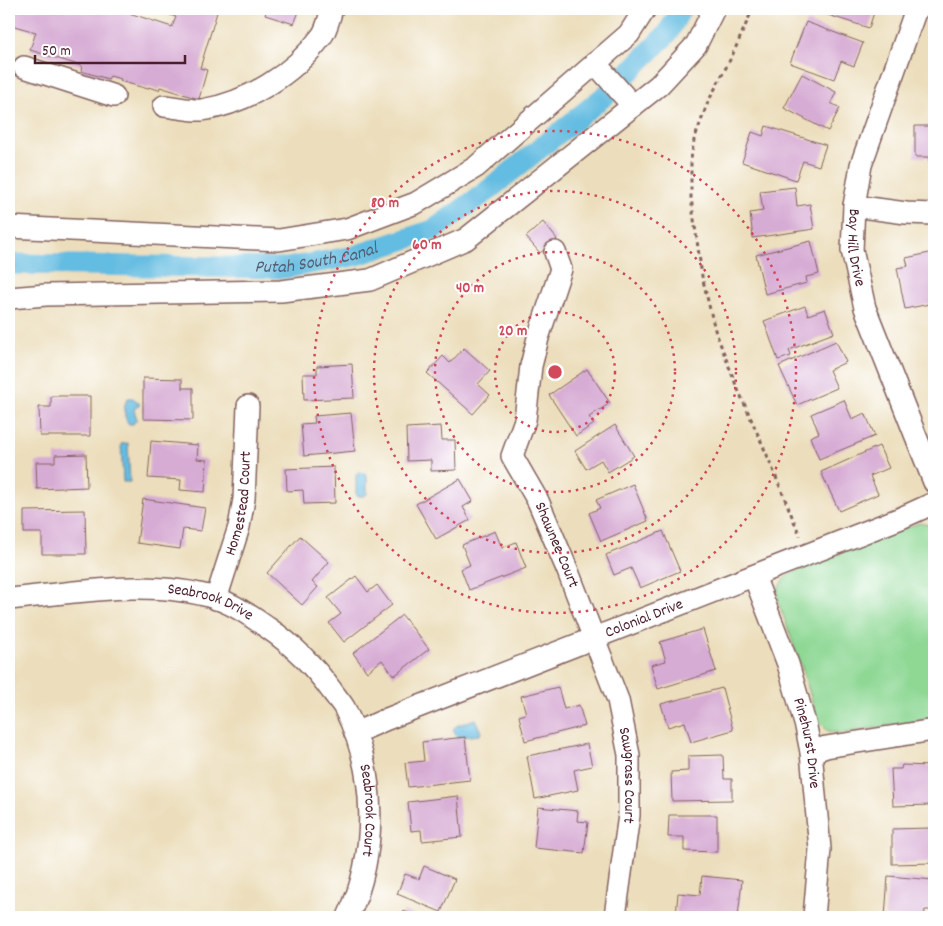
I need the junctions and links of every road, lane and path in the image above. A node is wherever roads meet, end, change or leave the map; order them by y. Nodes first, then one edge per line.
1 (332, 9) edge
2 (645, 9) edge
3 (714, 9) edge
4 (918, 9) edge
5 (750, 16) dead end
6 (598, 66) junction
7 (24, 67) dead end
8 (114, 96) dead end
9 (630, 103) junction
10 (164, 106) dead end
11 (854, 206) junction
12 (934, 214) edge
13 (9, 226) edge
14 (555, 252) dead end
15 (9, 298) edge
16 (248, 406) dead end
17 (934, 482) edge
18 (934, 503) edge
19 (809, 554) junction
20 (754, 576) junction
21 (9, 599) edge
22 (216, 599) junction
23 (594, 639) junction
24 (934, 730) edge
25 (355, 733) junction
26 (811, 752) junction
27 (615, 916) dead end
28 (348, 917) edge
29 (814, 917) edge

1 - 10 street
2 - 6 street
3 - 9 street
4 - 11 street, Bay Hill Drive
5 - 19 path
6 - 9 street
6 - 13 street
7 - 8 street
9 - 15 street
11 - 12 street
11 - 17 street, Bay Hill Drive
14 - 23 street, Shawnee Court
16 - 22 street, Homestead Court
18 - 19 street, Colonial Drive
19 - 20 street, Colonial Drive
20 - 23 street, Colonial Drive
20 - 26 street, Pinehurst Drive
21 - 22 street, Seabrook Drive
22 - 25 street, Seabrook Drive
23 - 25 street, Colonial Drive
23 - 27 street, Sawgrass Court
24 - 26 street
25 - 28 street, Seabrook Court
26 - 29 street, Pinehurst Drive

